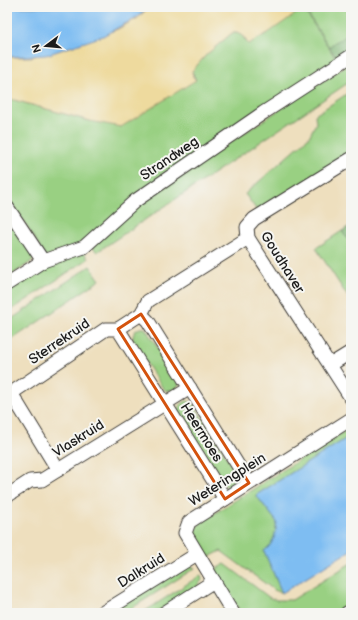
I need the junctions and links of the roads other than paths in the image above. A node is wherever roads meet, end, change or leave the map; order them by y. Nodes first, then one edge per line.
1 (351, 56) edge
2 (351, 159) edge
3 (7, 207) edge
4 (248, 238) junction
5 (43, 261) junction
6 (7, 284) edge
7 (141, 314) junction
8 (118, 329) junction
9 (351, 352) edge
10 (330, 365) junction
11 (190, 388) junction
12 (9, 394) edge
13 (351, 398) edge
14 (165, 403) junction
15 (351, 419) edge
16 (58, 470) junction
17 (249, 483) junction
18 (7, 496) edge
19 (225, 499) junction
20 (197, 554) junction
21 (214, 581) junction
22 (351, 611) edge
23 (102, 613) edge
24 (164, 613) edge
25 (233, 613) edge
26 (347, 613) edge

1 - 5 street, Strandweg
2 - 4 street, Goudhaver
3 - 5 street
4 - 7 street, Sterrekruid
4 - 10 street, Goudhaver
5 - 6 street, Strandweg
7 - 8 street, Sterrekruid
7 - 11 street, Heermoes
8 - 12 street, Sterrekruid
8 - 14 street, Heermoes
9 - 10 street
10 - 13 street, Goudhaver
11 - 14 street, Heermoes
11 - 17 street, Heermoes
12 - 16 street
14 - 16 street, Vlaskruid
14 - 19 street, Heermoes
15 - 17 street, Weteringplein
16 - 18 street, Vlaskruid
17 - 19 street, Weteringplein
19 - 20 street, Weteringplein
20 - 21 street, Weteringplein
20 - 23 street, Dalkruid
21 - 24 street
21 - 25 street, Weteringplein
22 - 26 street

